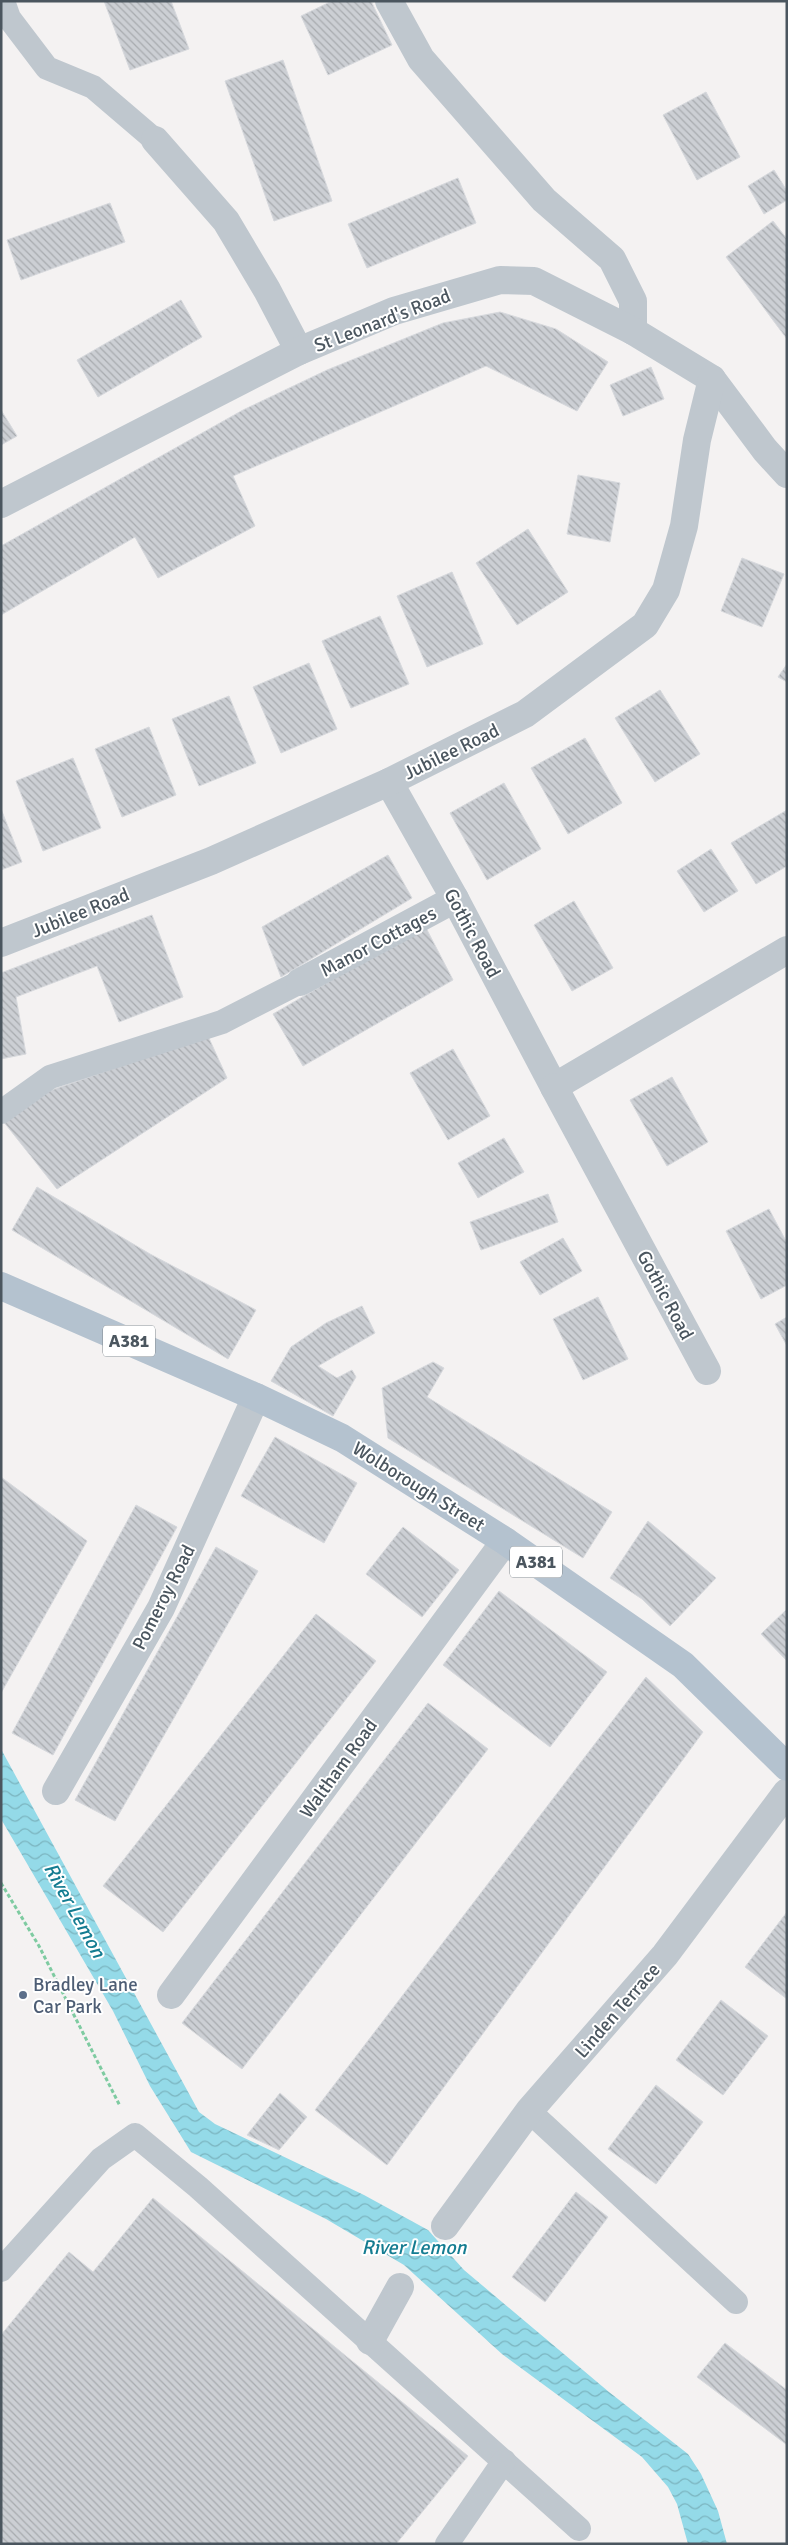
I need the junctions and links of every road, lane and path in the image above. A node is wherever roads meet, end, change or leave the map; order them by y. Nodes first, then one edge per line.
1 (3, 1) edge
2 (389, 1) edge
3 (155, 140) joint
4 (633, 331) junction
5 (298, 351) junction
6 (712, 379) junction
7 (787, 474) edge
8 (1, 504) edge
9 (389, 782) junction
10 (455, 899) junction
11 (1, 943) edge
12 (787, 950) edge
13 (300, 982) joint
14 (554, 1087) junction
15 (1, 1112) edge
16 (1, 1286) edge
17 (707, 1371) dead end
18 (256, 1397) junction
19 (505, 1541) junction
20 (787, 1767) edge
21 (56, 1791) dead end
22 (787, 1792) edge
23 (1, 1883) edge
24 (171, 1995) dead end
25 (529, 2111) junction
26 (135, 2136) junction
27 (445, 2226) dead end
28 (1, 2270) edge
29 (400, 2286) dead end
30 (736, 2302) dead end
31 (370, 2341) junction
32 (504, 2462) junction
33 (580, 2529) dead end
34 (447, 2544) edge

1 - 3 lane
2 - 4 street
3 - 5 street
4 - 5 street, St Leonard's Road
4 - 6 street, St Leonard's Road
5 - 8 street, St Leonard's Road
6 - 7 street, St Leonard's Road
6 - 9 street, Jubilee Road
9 - 10 street, Gothic Road
9 - 11 street, Jubilee Road
10 - 13 street, Manor Cottages
10 - 14 street, Gothic Road
12 - 14 street
13 - 15 lane
14 - 17 street, Gothic Road
16 - 18 main road, Wolborough Street / A381
18 - 19 main road, Wolborough Street / A381
18 - 21 street, Pomeroy Road
19 - 20 main road, Wolborough Street / A381
19 - 24 street, Waltham Road
22 - 25 street, Linden Terrace
23 - 26 path
25 - 27 street, Linden Terrace
25 - 30 lane
26 - 28 lane
26 - 31 lane
29 - 31 street
31 - 32 lane
32 - 33 lane
32 - 34 lane

